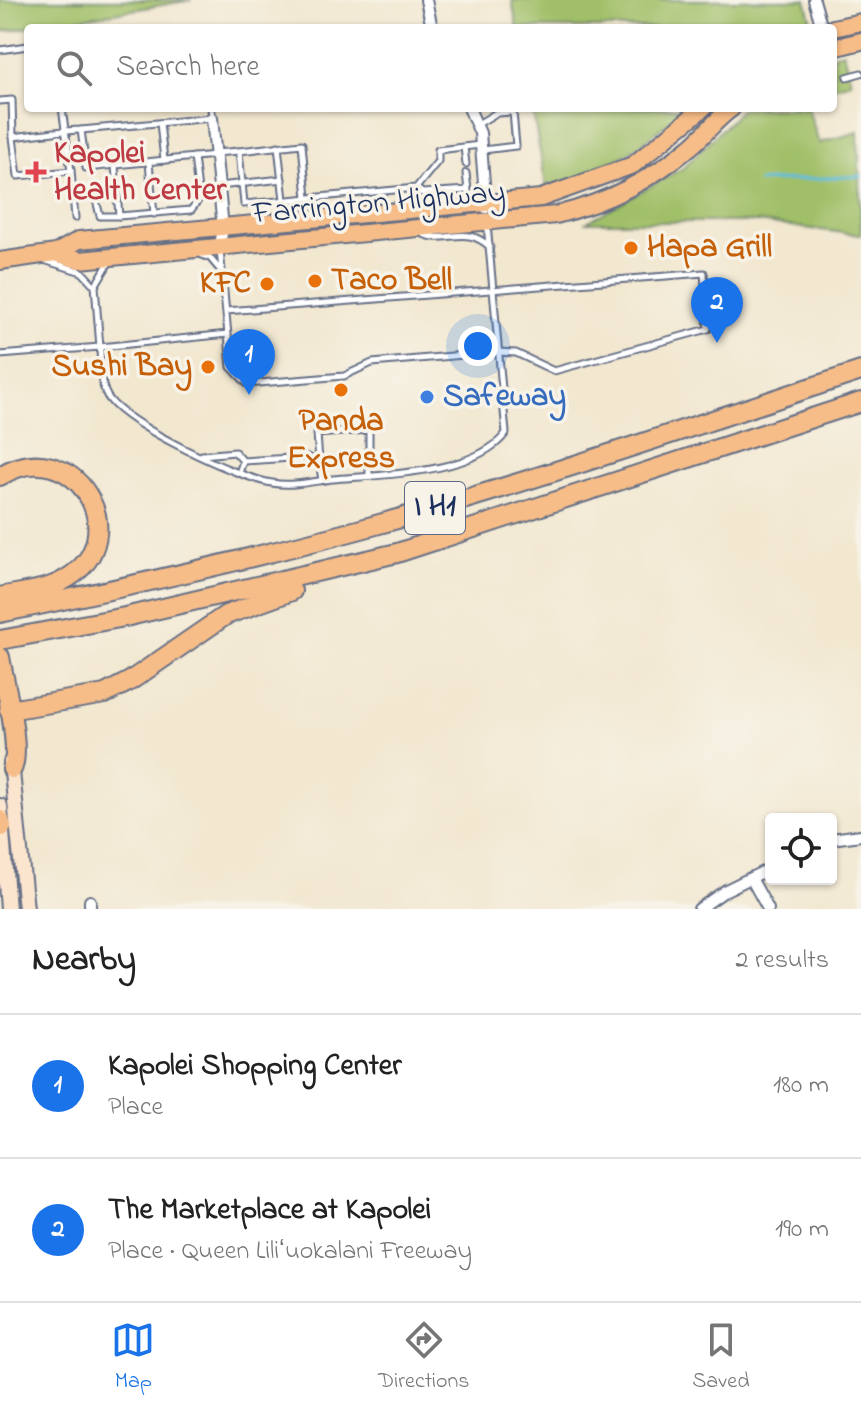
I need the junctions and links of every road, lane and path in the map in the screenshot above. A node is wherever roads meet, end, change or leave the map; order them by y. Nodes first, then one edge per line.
1 (426, 0) edge
2 (814, 0) edge
3 (861, 22) edge
4 (431, 24) edge
5 (821, 24) edge
6 (837, 27) edge
7 (861, 41) edge
8 (24, 47) edge
9 (837, 47) edge
10 (0, 50) edge
11 (861, 73) edge
12 (847, 77) dead end
13 (0, 101) edge
14 (63, 112) edge
15 (471, 112) edge
16 (698, 112) edge
17 (728, 112) edge
18 (211, 113) edge
19 (160, 123) junction
20 (477, 125) junction
21 (81, 130) junction
22 (65, 131) junction
23 (13, 137) junction
24 (278, 146) junction
25 (464, 147) junction
26 (482, 148) junction
27 (239, 151) junction
28 (216, 154) junction
29 (194, 157) junction
30 (164, 160) junction
31 (149, 163) junction
32 (466, 164) dead end
33 (115, 166) junction
34 (93, 167) junction
35 (71, 171) junction
36 (466, 173) dead end
37 (93, 175) dead end
38 (282, 179) junction
39 (242, 183) junction
40 (219, 186) junction
41 (416, 188) junction
42 (307, 198) junction
43 (96, 200) dead end
44 (284, 200) junction
45 (486, 204) junction
46 (154, 214) junction
47 (119, 216) junction
48 (75, 218) dead end
49 (487, 222) junction
50 (223, 228) junction
51 (413, 229) junction
52 (220, 245) junction
53 (490, 247) junction
54 (152, 251) junction
55 (0, 252) edge
56 (56, 253) junction
57 (115, 255) junction
58 (27, 257) junction
59 (0, 261) edge
60 (222, 271) junction
61 (95, 286) junction
62 (494, 290) junction
63 (226, 311) junction
64 (228, 334) junction
65 (100, 347) junction
66 (498, 352) junction
67 (0, 355) edge
68 (861, 358) edge
69 (861, 371) edge
70 (861, 402) edge
71 (861, 412) edge
72 (201, 456) junction
73 (369, 458) junction
74 (243, 461) junction
75 (319, 461) junction
76 (239, 473) junction
77 (537, 475) junction
78 (639, 475) junction
79 (0, 476) edge
80 (369, 476) junction
81 (322, 480) junction
82 (397, 553) junction
83 (0, 597) edge
84 (0, 613) edge
85 (0, 640) edge
86 (0, 657) edge
87 (3, 701) edge
88 (12, 769) joint
89 (0, 806) edge
90 (1, 823) edge
91 (861, 835) edge
92 (837, 838) edge
93 (22, 868) junction
94 (3, 869) edge
95 (765, 871) edge
96 (751, 878) junction
97 (8, 909) edge
98 (26, 909) edge
99 (699, 909) edge
100 (768, 909) edge

1 - 4 street
2 - 5 street
3 - 6 main road
7 - 9 main road
8 - 10 lane
11 - 12 lane
13 - 23 lane
14 - 22 lane
15 - 20 street
16 - 45 main road, Farrington Highway
17 - 49 main road, Farrington Highway
18 - 19 lane
18 - 28 street
19 - 21 lane
19 - 30 lane
20 - 26 street
20 - 26 lane
21 - 22 lane
21 - 34 lane
22 - 23 lane
22 - 35 lane
23 - 35 lane
24 - 27 lane
24 - 38 lane
24 - 42 lane
25 - 26 lane
25 - 32 lane
25 - 41 lane
26 - 45 street
27 - 28 lane
27 - 39 lane
28 - 29 lane
28 - 40 street
29 - 30 lane
29 - 46 lane
30 - 31 lane
31 - 33 lane
31 - 46 lane
33 - 34 lane
33 - 47 lane
34 - 37 lane
35 - 48 lane
36 - 41 lane
38 - 39 lane
38 - 44 lane
39 - 40 lane
39 - 44 lane
40 - 50 street
41 - 42 lane
42 - 44 lane
43 - 47 lane
45 - 49 street
45 - 50 main road, Farrington Highway
46 - 47 lane
49 - 51 main road, Farrington Highway
49 - 53 lane
50 - 52 street
50 - 56 main road, Farrington Highway
51 - 52 main road, Farrington Highway
51 - 53 lane
52 - 54 main road, Farrington Highway
52 - 60 lane
53 - 62 lane
54 - 57 main road, Farrington Highway
54 - 60 lane
55 - 58 main road
56 - 57 main road, Farrington Highway
56 - 58 main road, Farrington Highway
57 - 61 lane
58 - 59 main road, Farrington Highway
58 - 61 lane
60 - 63 lane
61 - 65 lane
62 - 63 lane
62 - 66 lane
62 - 66 lane
63 - 64 lane
64 - 65 lane
64 - 66 lane
65 - 67 lane
65 - 72 lane
66 - 80 lane
68 - 77 highway
69 - 77 highway, I H1
70 - 78 highway, I H1
71 - 78 highway
72 - 74 lane
72 - 76 lane
73 - 75 lane
73 - 75 lane
73 - 80 lane
74 - 75 lane
74 - 76 lane
75 - 81 lane
76 - 81 lane
77 - 84 highway, I H1
78 - 82 highway, I H1
79 - 83 highway
80 - 81 lane
82 - 85 highway, I H1
82 - 87 highway
86 - 87 highway
87 - 88 highway
88 - 93 main road
89 - 90 main road
90 - 94 main road
91 - 92 street
93 - 94 main road
93 - 98 main road
94 - 97 main road
95 - 96 street
96 - 99 street
96 - 100 street

